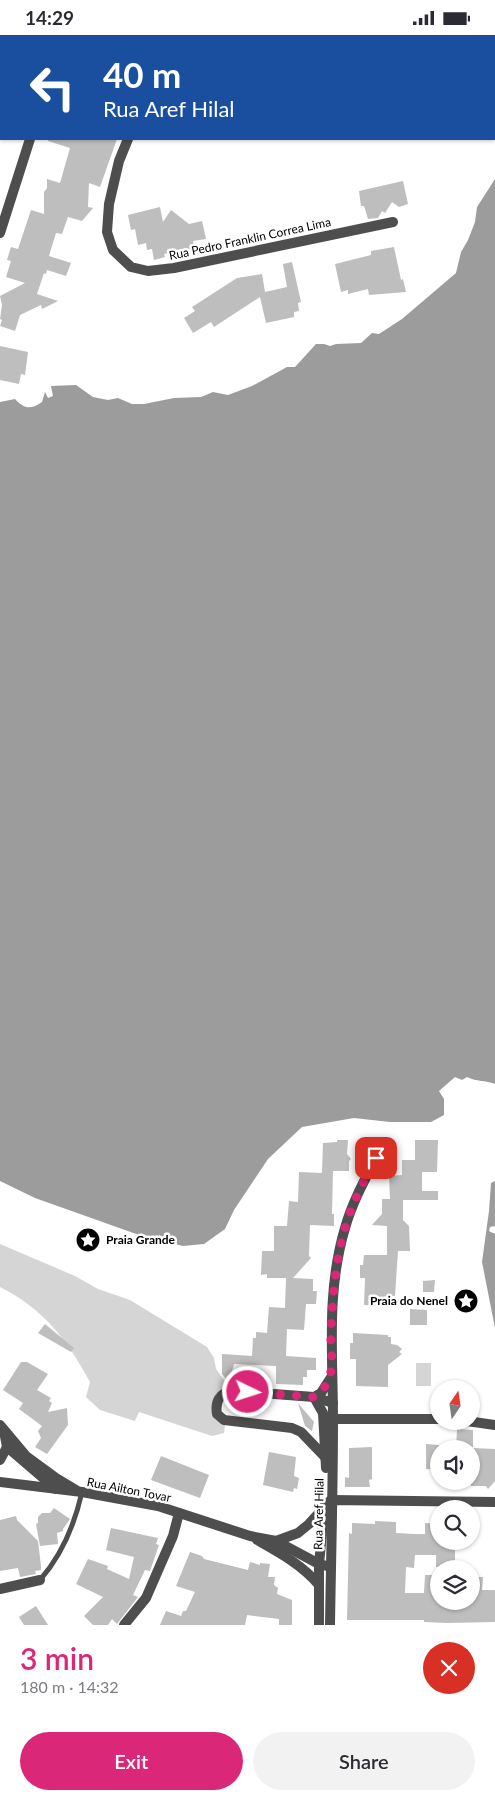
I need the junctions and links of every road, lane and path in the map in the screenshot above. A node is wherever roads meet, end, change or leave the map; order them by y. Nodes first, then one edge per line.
1 (30, 140) edge
2 (128, 140) edge
3 (393, 221) dead end
4 (0, 233) edge
5 (376, 1158) dead end
6 (332, 1376) junction
7 (314, 1397) junction
8 (333, 1403) junction
9 (333, 1419) junction
10 (430, 1419) edge
11 (480, 1423) edge
12 (495, 1425) edge
13 (1, 1426) edge
14 (7, 1447) junction
15 (326, 1459) junction
16 (0, 1460) edge
17 (0, 1482) edge
18 (57, 1490) junction
19 (82, 1492) junction
20 (495, 1502) edge
21 (328, 1503) junction
22 (179, 1513) junction
23 (250, 1536) junction
24 (276, 1541) junction
25 (319, 1564) junction
26 (331, 1567) junction
27 (40, 1579) joint
28 (319, 1585) junction
29 (0, 1589) edge
30 (124, 1625) edge
31 (319, 1625) edge
32 (330, 1625) edge

1 - 4 street
2 - 3 street, Rua Pedro Franklin Correa Lima
5 - 6 street, Rua Aref Hilal
6 - 7 street
6 - 8 street, Rua Aref Hilal
7 - 8 street
7 - 15 street, Rua Aref Hilal
7 - 15 street
8 - 9 street, Rua Aref Hilal
9 - 10 street
9 - 21 street, Rua Aref Hilal
11 - 12 street
13 - 14 street
13 - 19 street
14 - 16 street
14 - 18 street
15 - 21 street, Rua Aref Hilal
17 - 18 street, Rua Ailton Tovar
18 - 19 street, Rua Ailton Tovar
19 - 22 street, Rua Ailton Tovar
19 - 27 lane
20 - 21 street
21 - 24 street
21 - 25 street, Rua Aref Hilal
21 - 26 street, Rua Aref Hilal
22 - 23 street, Rua Ailton Tovar
22 - 30 street
23 - 24 street, Rua Ailton Tovar
23 - 28 street, Rua Ailton Tovar
24 - 25 street, Rua Ailton Tovar
25 - 26 street, Rua Ailton Tovar
25 - 28 street, Rua Aref Hilal
26 - 32 street, Rua Aref Hilal
27 - 29 street
28 - 31 street, Rua Aref Hilal

